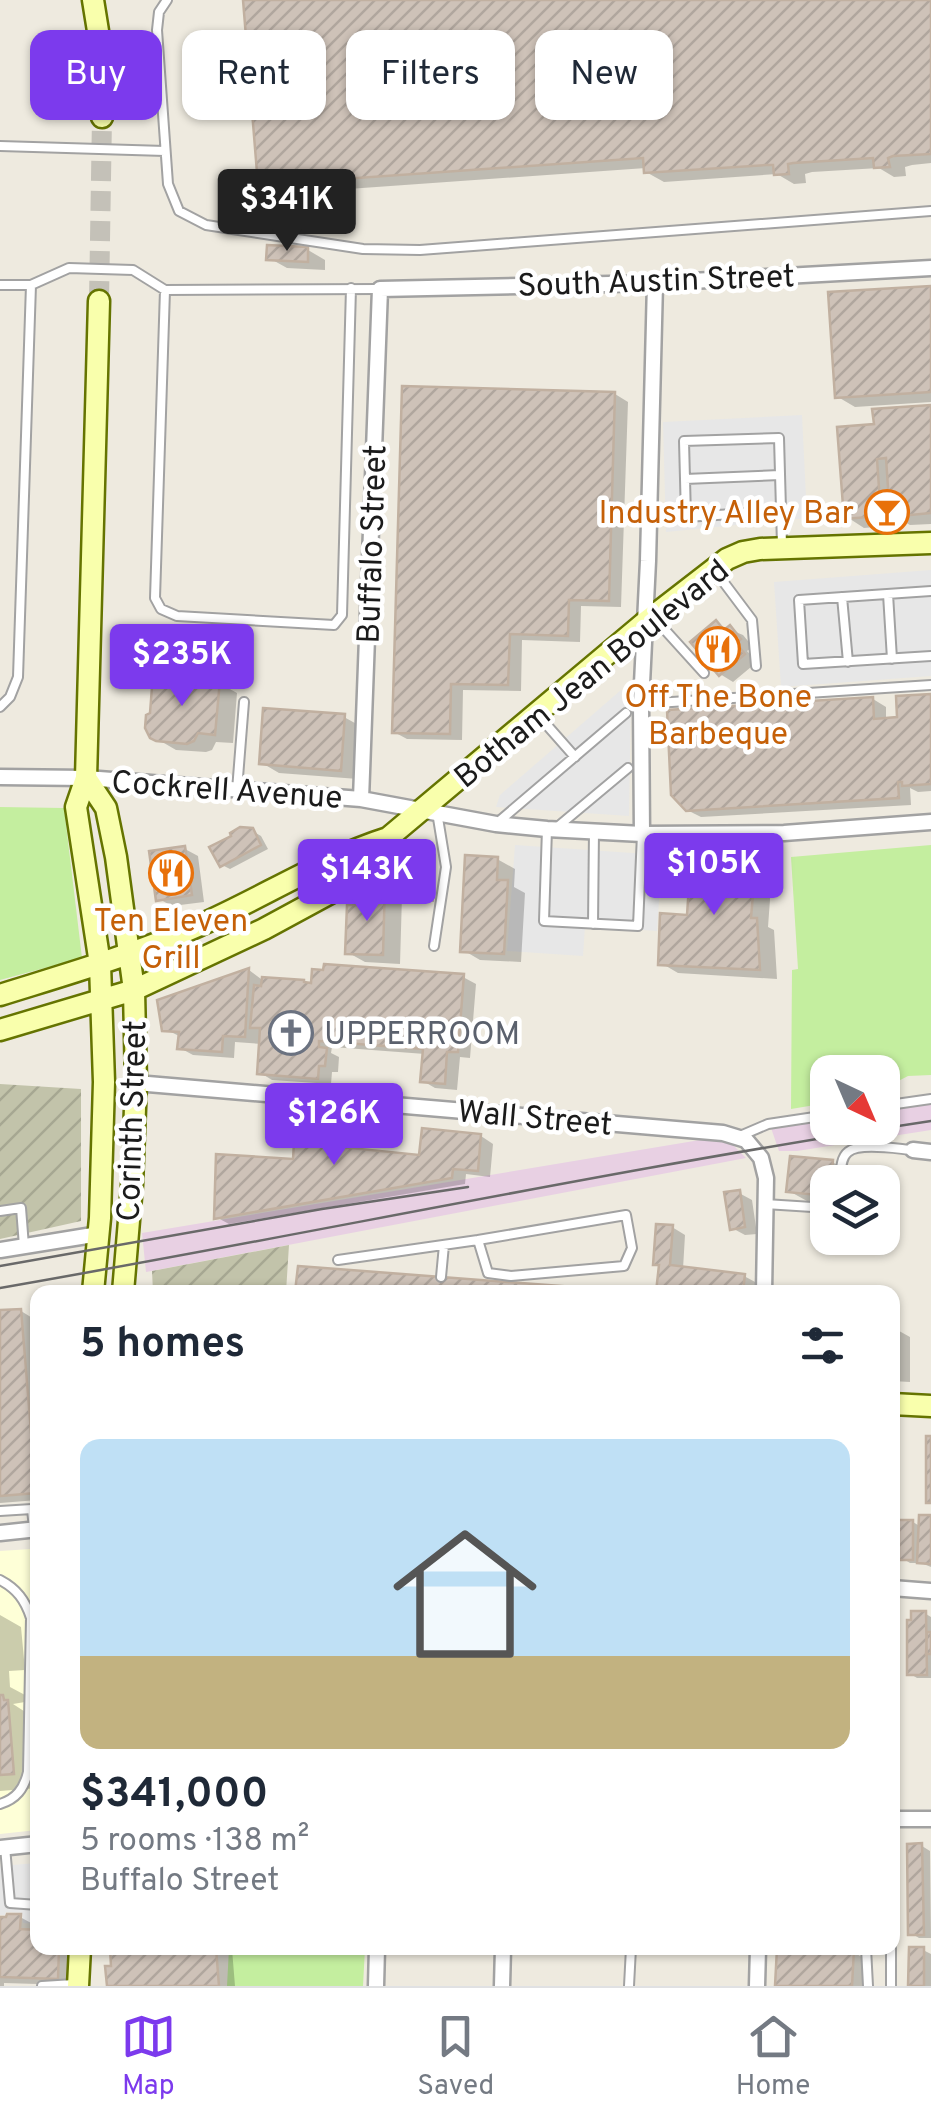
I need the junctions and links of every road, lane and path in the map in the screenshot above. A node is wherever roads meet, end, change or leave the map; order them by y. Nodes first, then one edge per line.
1 (92, 0) edge
2 (167, 0) edge
3 (98, 30) edge
4 (0, 146) edge
5 (166, 152) junction
6 (931, 211) edge
7 (931, 268) edge
8 (0, 284) edge
9 (654, 284) junction
10 (30, 285) junction
11 (351, 288) junction
12 (380, 289) junction
13 (165, 290) junction
14 (99, 301) tunnel mouth
15 (780, 475) junction
16 (685, 478) junction
17 (782, 511) junction
18 (931, 544) edge
19 (782, 549) junction
20 (712, 568) junction
21 (931, 591) edge
22 (888, 594) junction
23 (842, 597) junction
24 (648, 620) junction
25 (931, 656) edge
26 (892, 659) junction
27 (848, 662) junction
28 (756, 666) dead end
29 (704, 674) dead end
30 (931, 685) edge
31 (244, 702) dead end
32 (641, 704) junction
33 (0, 707) edge
34 (626, 712) dead end
35 (538, 714) junction
36 (574, 757) junction
37 (628, 768) dead end
38 (0, 777) edge
39 (86, 778) junction
40 (237, 790) junction
41 (361, 799) junction
42 (430, 811) junction
43 (931, 822) edge
44 (496, 824) junction
45 (551, 829) junction
46 (594, 831) junction
47 (642, 834) junction
48 (388, 838) junction
49 (594, 924) junction
50 (434, 946) dead end
51 (130, 954) junction
52 (100, 964) junction
53 (134, 990) junction
54 (0, 995) edge
55 (102, 1000) junction
56 (0, 1030) edge
57 (136, 1082) junction
58 (931, 1099) edge
59 (900, 1103) edge
60 (810, 1118) edge
61 (738, 1136) junction
62 (912, 1150) joint
63 (931, 1152) edge
64 (841, 1165) edge
65 (765, 1204) junction
66 (810, 1207) edge
67 (0, 1211) edge
68 (99, 1234) junction
69 (478, 1240) junction
70 (444, 1245) junction
71 (24, 1246) junction
72 (0, 1250) edge
73 (338, 1260) dead end
74 (441, 1277) dead end
75 (94, 1285) edge
76 (124, 1285) edge
77 (764, 1285) edge
78 (900, 1404) edge
79 (931, 1406) edge
80 (30, 1508) edge
81 (0, 1511) edge
82 (30, 1530) edge
83 (0, 1532) edge
84 (0, 1580) edge
85 (900, 1589) edge
86 (931, 1591) edge
87 (30, 1615) edge
88 (30, 1741) edge
89 (0, 1804) edge
90 (900, 1819) edge
91 (931, 1819) edge
92 (30, 1845) edge
93 (2, 1847) edge
94 (30, 1904) edge
95 (80, 1955) edge
96 (378, 1955) edge
97 (503, 1955) edge
98 (631, 1955) edge
99 (758, 1955) edge
100 (866, 1955) edge
101 (891, 1955) edge
102 (79, 1985) edge
103 (42, 1986) edge
104 (376, 1986) edge
105 (502, 1986) edge
106 (629, 1986) edge
107 (757, 1986) edge
108 (868, 1986) edge
109 (891, 1986) edge

1 - 3 main road
2 - 5 lane
4 - 5 lane
5 - 6 lane
7 - 9 street, South Austin Street
8 - 10 lane
9 - 12 street, South Austin Street
9 - 24 street
10 - 13 lane
10 - 33 lane
11 - 12 lane
11 - 13 lane
11 - 13 lane
12 - 41 street, Buffalo Street
14 - 39 main road, Corinth Street
15 - 16 lane
15 - 16 lane
15 - 17 lane
16 - 17 lane
17 - 19 lane
18 - 19 main road, Botham Jean Boulevard
19 - 20 main road, Botham Jean Boulevard
20 - 24 main road, Botham Jean Boulevard
20 - 28 lane
21 - 22 lane
22 - 23 lane
22 - 26 lane
23 - 27 lane
23 - 27 lane
24 - 29 lane
24 - 32 street
24 - 35 main road, Botham Jean Boulevard
25 - 26 lane
26 - 27 lane
30 - 32 lane
31 - 40 lane
32 - 47 street
34 - 36 lane
35 - 36 lane
35 - 42 main road, Botham Jean Boulevard
36 - 44 lane
37 - 45 lane
38 - 39 street, Cockrell Avenue
39 - 40 street, Cockrell Avenue
39 - 51 main road, Corinth Street
39 - 52 main road, Corinth Street
40 - 41 street, Cockrell Avenue
41 - 42 street, Cockrell Avenue
42 - 44 street, Cockrell Avenue
42 - 48 main road, Botham Jean Boulevard
42 - 50 lane
43 - 47 street, Cockrell Avenue
44 - 45 street, Cockrell Avenue
45 - 46 street, Cockrell Avenue
45 - 49 lane
46 - 47 street, Cockrell Avenue
46 - 49 lane
47 - 49 lane
48 - 51 main road, Botham Jean Boulevard
48 - 53 main road, Botham Jean Boulevard
51 - 52 main road, Botham Jean Boulevard
51 - 53 main road, Corinth Street
52 - 54 main road, Botham Jean Boulevard
52 - 55 main road, Corinth Street
53 - 55 main road, Botham Jean Boulevard
53 - 57 main road, Corinth Street
55 - 56 main road, Botham Jean Boulevard
55 - 68 main road, Corinth Street
57 - 61 street, Wall Street
57 - 76 main road, Corinth Street
58 - 59 lane
60 - 61 lane
61 - 65 street, Wall Street
62 - 63 street
62 - 64 lane
65 - 66 lane
65 - 77 street
67 - 71 lane
68 - 71 street
68 - 75 main road, Corinth Street
69 - 69 lane
69 - 70 lane
70 - 73 lane
70 - 74 lane
71 - 72 street
78 - 79 main road
80 - 81 lane
82 - 83 street
84 - 87 lane
85 - 86 street
88 - 89 lane
90 - 91 street
92 - 93 street
93 - 94 lane
95 - 102 main road
96 - 104 street
97 - 105 street
98 - 106 lane
99 - 107 street
100 - 108 lane
101 - 109 lane
102 - 103 lane

